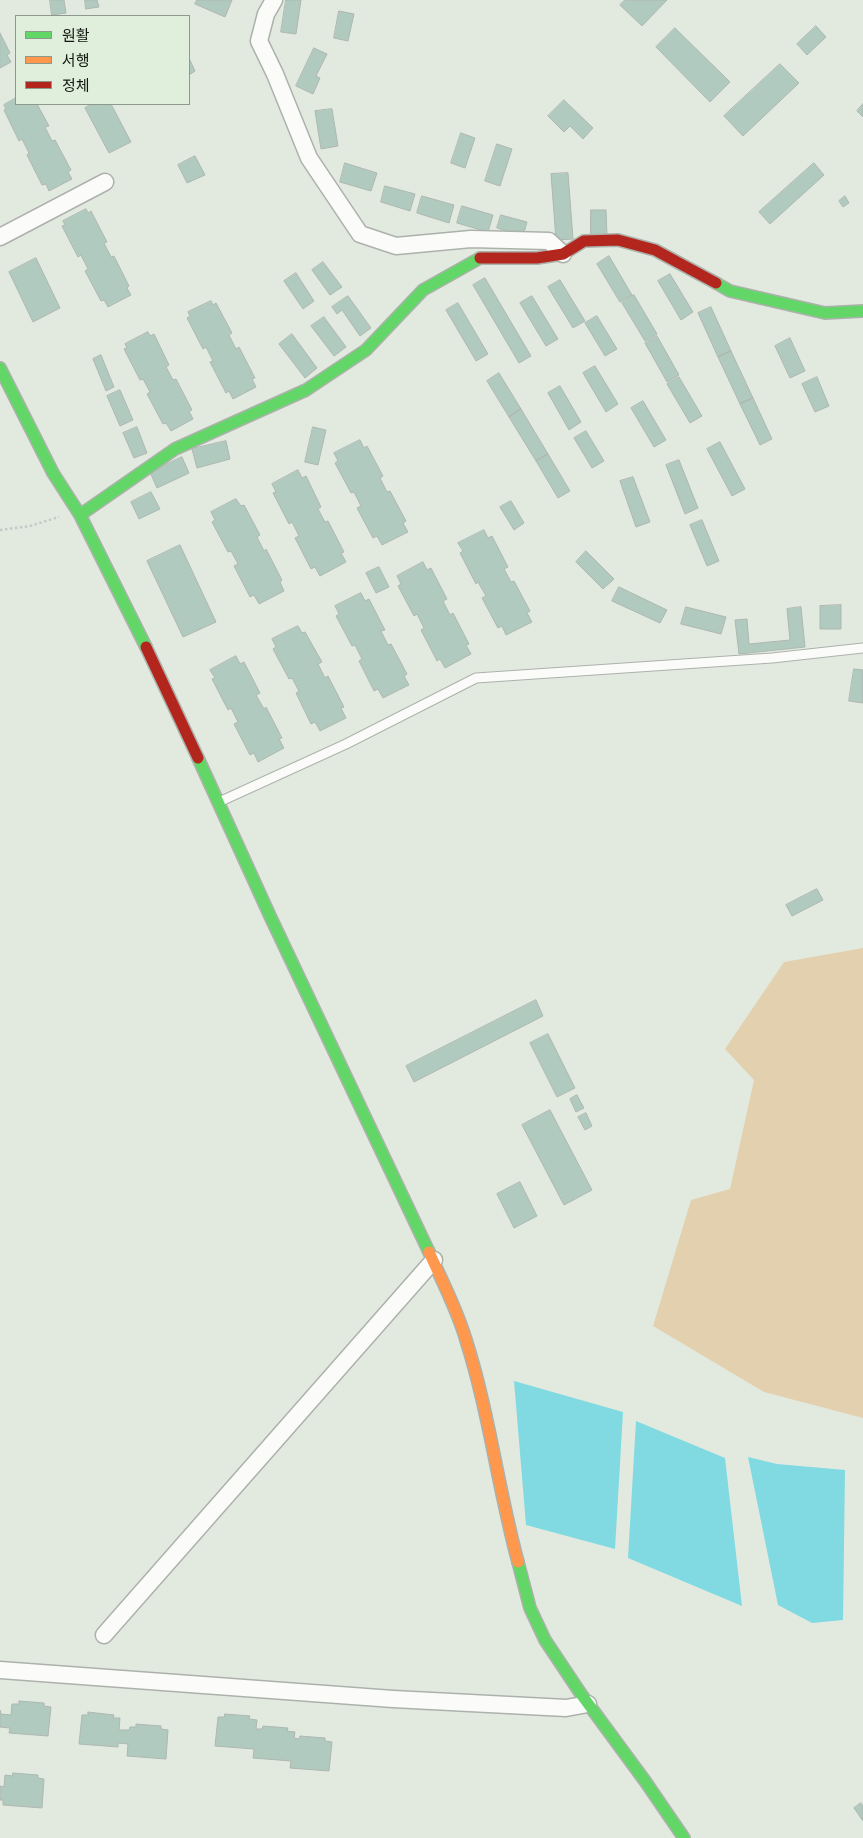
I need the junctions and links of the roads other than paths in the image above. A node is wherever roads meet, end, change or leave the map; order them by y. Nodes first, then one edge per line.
1 (274, 0) edge
2 (105, 182) dead end
3 (0, 237) edge
4 (563, 254) junction
5 (863, 311) edge
6 (0, 368) edge
7 (78, 511) junction
8 (863, 648) edge
9 (219, 802) junction
10 (434, 1260) junction
11 (104, 1635) dead end
12 (0, 1670) edge
13 (588, 1704) junction
14 (684, 1838) edge

1 - 4 street
2 - 3 street
4 - 5 street
4 - 7 street
6 - 7 street
7 - 9 street
8 - 9 lane
9 - 10 street
10 - 11 street
10 - 13 street
12 - 13 street
13 - 14 street

